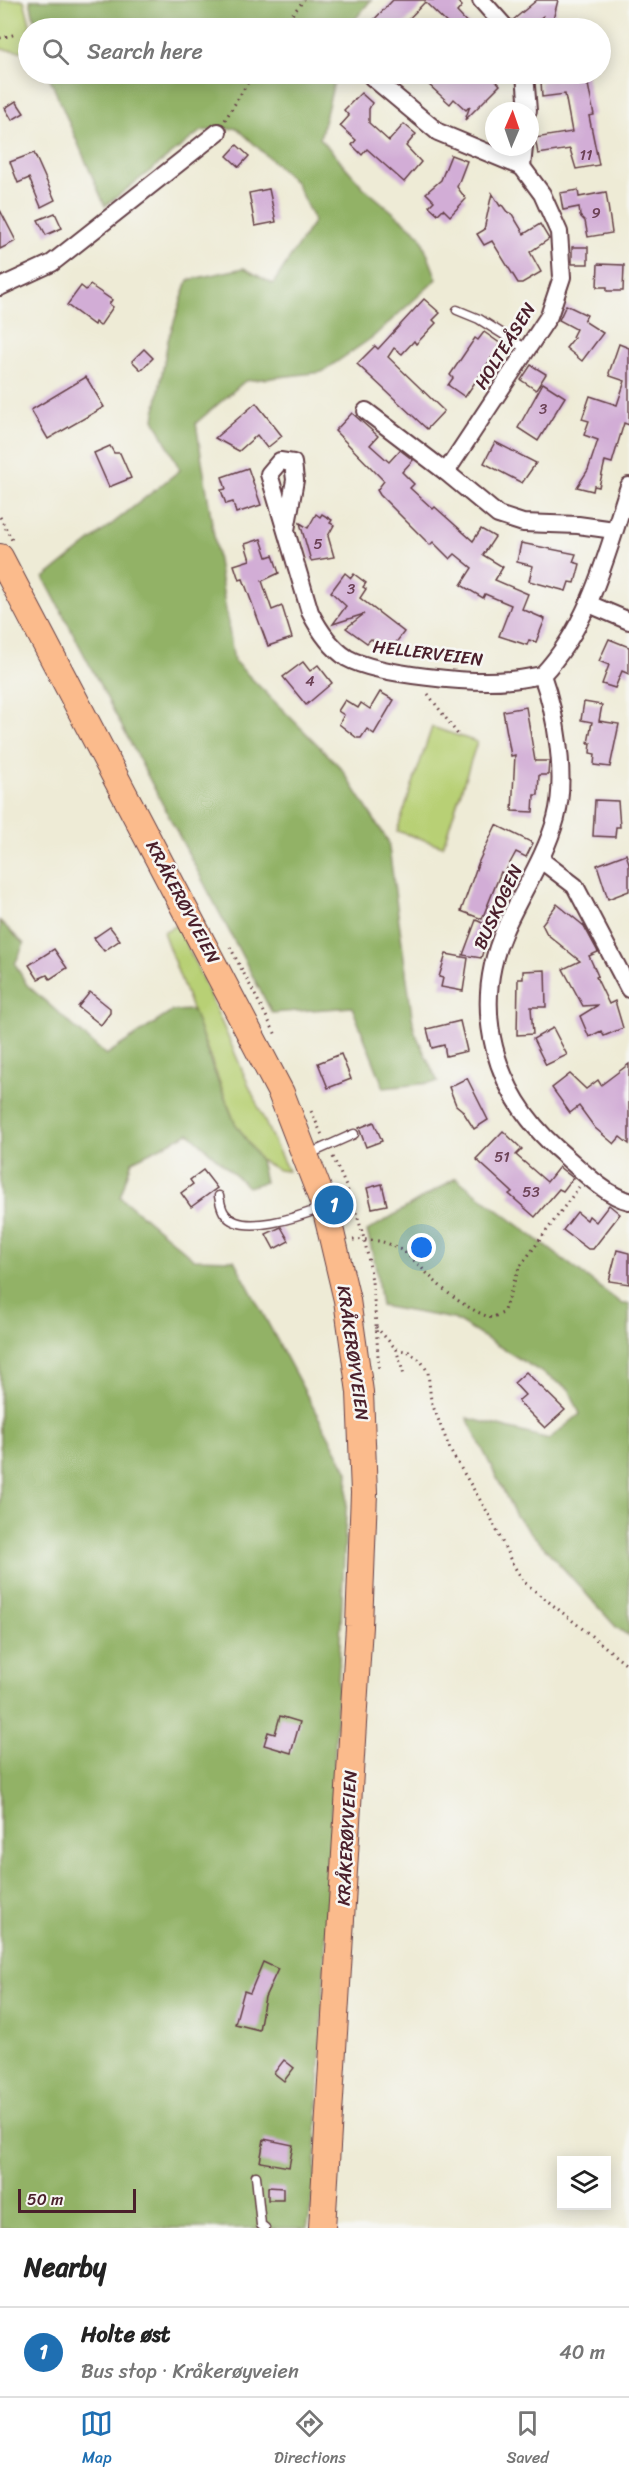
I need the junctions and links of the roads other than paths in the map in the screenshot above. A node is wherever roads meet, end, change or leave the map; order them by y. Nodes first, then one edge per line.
1 (481, 0) edge
2 (497, 18) edge
3 (379, 84) edge
4 (526, 84) edge
5 (527, 102) edge
6 (218, 132) road end
7 (523, 156) edge
8 (522, 167) junction
9 (0, 287) edge
10 (457, 310) dead end
11 (528, 350) junction
12 (366, 411) dead end
13 (446, 472) junction
14 (629, 486) edge
15 (286, 530) dead end
16 (614, 530) junction
17 (0, 557) edge
18 (589, 604) junction
19 (629, 621) edge
20 (542, 675) junction
21 (541, 860) junction
22 (629, 989) edge
23 (354, 1134) dead end
24 (307, 1155) junction
25 (219, 1196) dead end
26 (629, 1201) edge
27 (324, 1207) junction
28 (256, 2176) dead end
29 (266, 2228) edge
30 (322, 2228) edge

1 - 2 street
3 - 8 street
4 - 5 street
6 - 9 street
7 - 8 street
8 - 11 street, HOLTEÅSEN
10 - 11 lane
11 - 13 street, HOLTEÅSEN
12 - 13 street
13 - 16 street
14 - 16 street
15 - 20 street, HELLERVEIEN
16 - 18 street
17 - 24 main road, KRÅKERØYVEIEN
18 - 19 street
18 - 20 street
20 - 21 street, BUSKOGEN
21 - 22 street, BUSKOGEN
21 - 26 street, BUSKOGEN
23 - 24 lane
24 - 27 main road, KRÅKERØYVEIEN
25 - 27 lane
27 - 30 main road, KRÅKERØYVEIEN
28 - 29 lane

